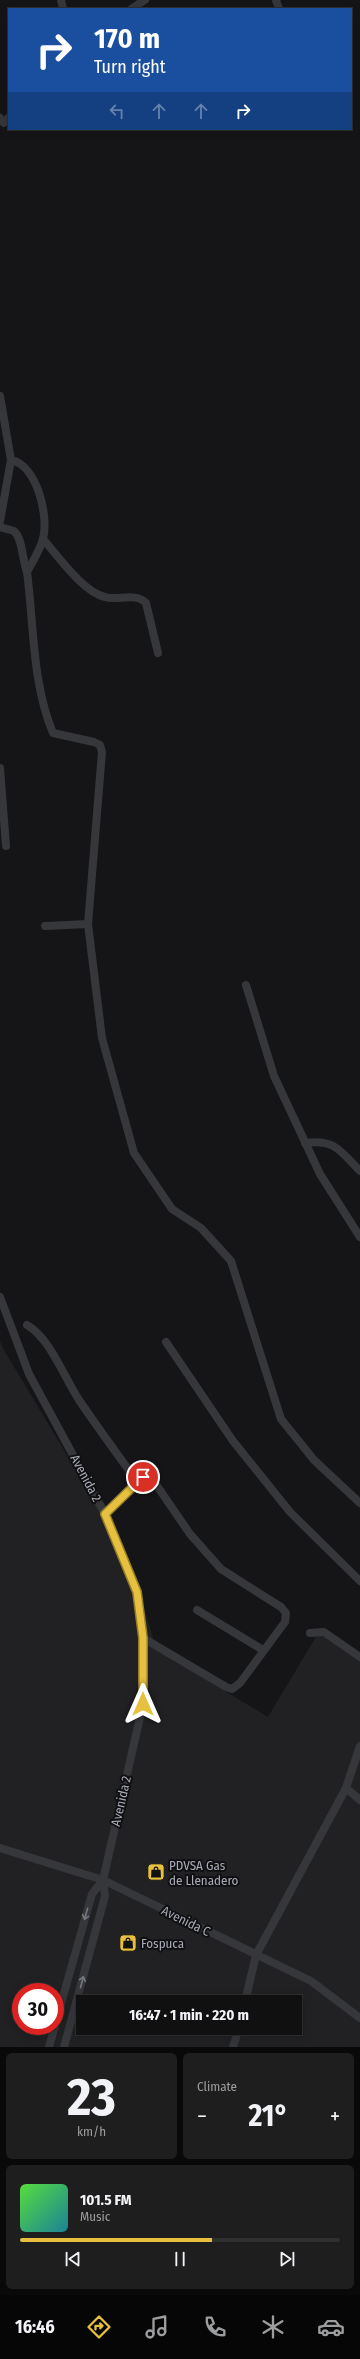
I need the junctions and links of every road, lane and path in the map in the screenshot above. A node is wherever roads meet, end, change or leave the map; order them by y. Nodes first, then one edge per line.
1 (145, 0) edge
2 (133, 8) edge
3 (0, 118) edge
4 (8, 118) edge
5 (0, 396) edge
6 (11, 460) junction
7 (0, 521) edge
8 (0, 527) edge
9 (43, 539) junction
10 (27, 572) junction
11 (158, 653) dead end
12 (0, 768) edge
13 (6, 846) dead end
14 (88, 924) junction
15 (45, 926) dead end
16 (246, 985) dead end
17 (305, 1143) junction
18 (360, 1171) edge
19 (360, 1236) edge
20 (0, 1297) edge
21 (27, 1325) dead end
22 (166, 1342) dead end
23 (138, 1483) junction
24 (360, 1503) edge
25 (105, 1514) junction
26 (360, 1581) edge
27 (197, 1610) dead end
28 (310, 1633) dead end
29 (143, 1638) junction
30 (263, 1650) junction
31 (360, 1657) edge
32 (360, 1746) edge
33 (346, 1788) junction
34 (360, 1800) edge
35 (0, 1848) edge
36 (103, 1880) junction
37 (256, 1955) junction
38 (64, 1993) edge
39 (247, 1995) edge
40 (360, 2018) edge
41 (52, 2035) edge
42 (237, 2035) edge
43 (49, 2047) edge
44 (64, 2047) edge
45 (233, 2047) edge

1 - 2 street
3 - 4 street
5 - 6 street
6 - 7 street
6 - 9 street
8 - 10 street
9 - 10 street
9 - 11 street
10 - 14 street
12 - 13 street
14 - 15 street
14 - 24 street
16 - 17 street
17 - 18 street
17 - 19 street
20 - 25 street, Avenida 2
21 - 23 street
22 - 26 street
23 - 25 street
23 - 30 street
25 - 29 street, Avenida 2
27 - 30 street
28 - 31 street
29 - 30 street
29 - 36 street, Avenida 2
32 - 33 street
33 - 34 street
33 - 37 street
35 - 36 street, Avenida C
36 - 37 street, Avenida C
36 -> 38 street, Avenida 2
44 -> 36 street, Avenida 2
37 - 39 street
37 - 40 street, Avenida C
41 - 43 street, Avenida 2
42 - 45 street

